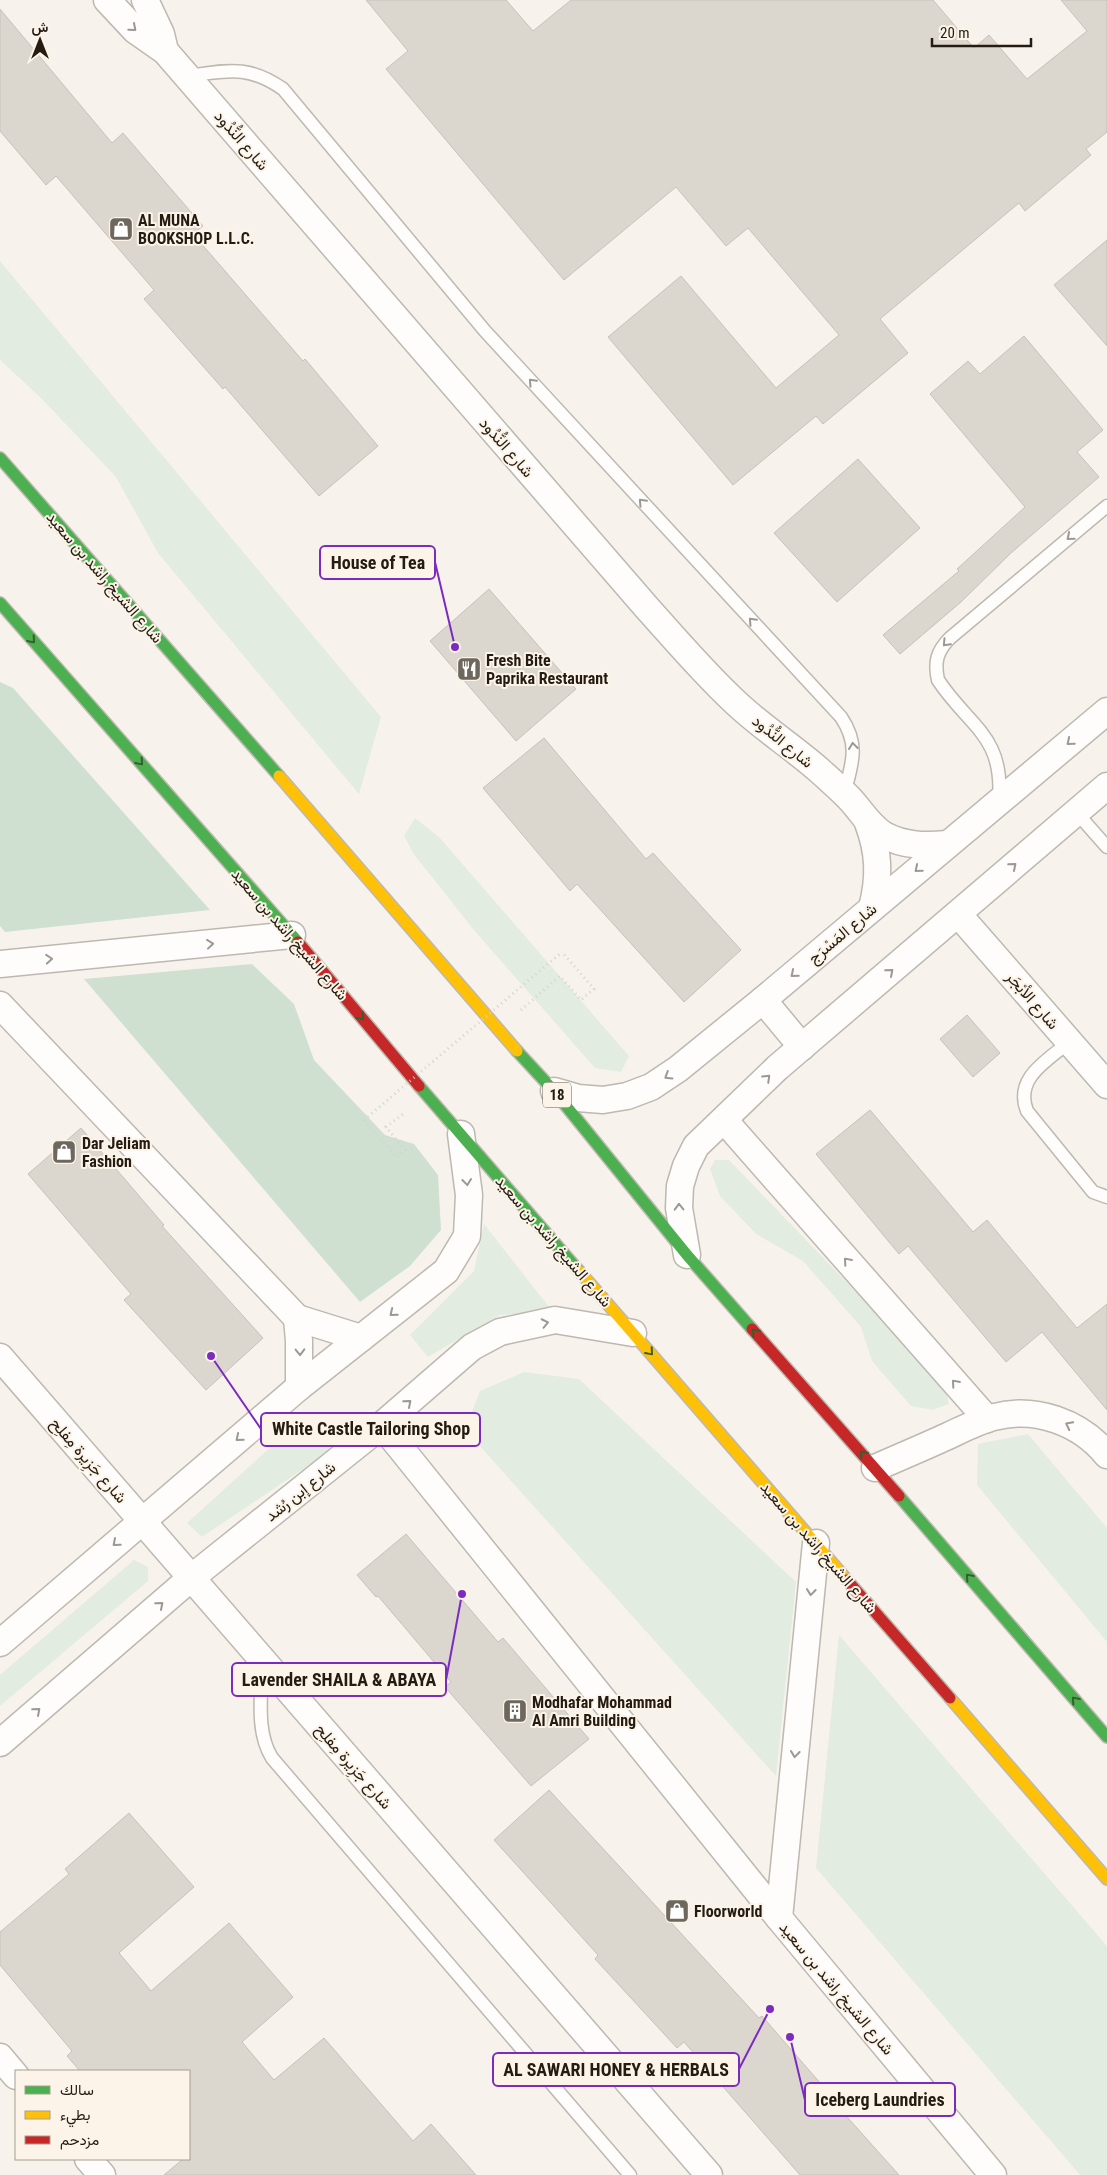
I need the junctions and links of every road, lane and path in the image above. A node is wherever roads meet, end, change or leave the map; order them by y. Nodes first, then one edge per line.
1 (106, 0) edge
2 (145, 0) edge
3 (165, 51) junction
4 (186, 76) junction
5 (0, 458) edge
6 (1107, 506) edge
7 (0, 603) edge
8 (1107, 711) edge
9 (1107, 786) edge
10 (844, 794) junction
11 (999, 802) junction
12 (1076, 812) junction
13 (868, 823) junction
14 (947, 844) junction
15 (1107, 847) edge
16 (872, 908) junction
17 (958, 914) junction
18 (292, 935) junction
19 (0, 964) edge
20 (763, 1000) junction
21 (0, 1006) edge
22 (498, 1030) junction
23 (1070, 1042) junction
24 (802, 1047) junction
25 (1107, 1086) edge
26 (554, 1091) junction
27 (724, 1120) junction
28 (386, 1127) dead end
29 (461, 1134) junction
30 (1107, 1197) edge
31 (687, 1255) junction
32 (297, 1318) junction
33 (633, 1333) junction
34 (361, 1338) junction
35 (0, 1357) edge
36 (299, 1387) junction
37 (987, 1419) junction
38 (382, 1425) junction
39 (1107, 1455) edge
40 (875, 1468) junction
41 (142, 1521) junction
42 (816, 1543) junction
43 (191, 1578) junction
44 (0, 1643) edge
45 (262, 1660) junction
46 (1107, 1737) edge
47 (0, 1743) edge
48 (1107, 1879) edge
49 (779, 1918) junction
50 (0, 2058) edge
51 (15, 2075) edge
52 (89, 2160) edge
53 (102, 2175) edge
54 (630, 2175) edge
55 (709, 2175) edge
56 (993, 2175) edge

1 -> 3 street, شارع النُّدُود
2 - 3 street, شارع النُّدُود
3 - 4 street, شارع النُّدُود
4 - 10 street, شارع النُّدُود
10 -> 4 lane
5 - 22 main road, شارع الشيخ راشد بن سعيد / 18
6 -> 11 lane
7 -> 18 main road, شارع الشيخ راشد بن سعيد
8 -> 11 street, شارع المَسْرَج
9 - 12 street
10 - 13 street, شارع النُّدُود
11 - 14 street, شارع المَسْرَج
12 - 15 lane
17 -> 12 street
13 - 14 street, شارع النُّدُود
13 - 16 street, شارع النُّدُود
14 -> 16 street, شارع المَسْرَج
16 -> 20 street, شارع المَسْرَج
17 - 23 street, شارع الأبْجَر
24 -> 17 street
19 -> 18 street
18 -> 29 main road, شارع الشيخ راشد بن سعيد
20 - 24 street
20 -> 26 street, شارع المَسْرَج
21 - 32 street
22 - 26 main road, شارع الشيخ راشد بن سعيد / 18
22 - 28 path, bridge
23 - 25 street, شارع الأبْجَر
23 - 30 lane
27 -> 24 street
26 - 31 main road, شارع الشيخ راشد بن سعيد / 18
31 -> 27 street
37 -> 27 street
29 - 33 main road, شارع الشيخ راشد بن سعيد
29 -> 34 street
40 -> 31 main road, شارع الشيخ راشد بن سعيد / 18
32 - 34 street
32 -> 36 street
38 -> 33 street, شارع إبن رُشد
33 -> 42 main road, شارع الشيخ راشد بن سعيد
34 - 36 street
35 - 41 street, شارع جَزِيرة مِفلِح
36 -> 41 street
39 -> 37 street
37 - 40 street
38 - 43 street, شارع إبن رُشد
38 - 49 street, شارع الشيخ راشد بن سعيد
46 -> 40 main road, شارع الشيخ راشد بن سعيد / 18
41 - 43 street, شارع جَزِيرة مِفلِح
41 -> 44 street
42 - 48 main road, شارع الشيخ راشد بن سعيد
42 -> 49 street
43 - 45 street, شارع جَزِيرة مِفلِح
47 -> 43 street, شارع إبن رُشد
45 - 54 lane
45 - 55 street, شارع جَزِيرة مِفلِح
49 - 56 street, شارع الشيخ راشد بن سعيد
50 - 51 street
52 - 53 street

